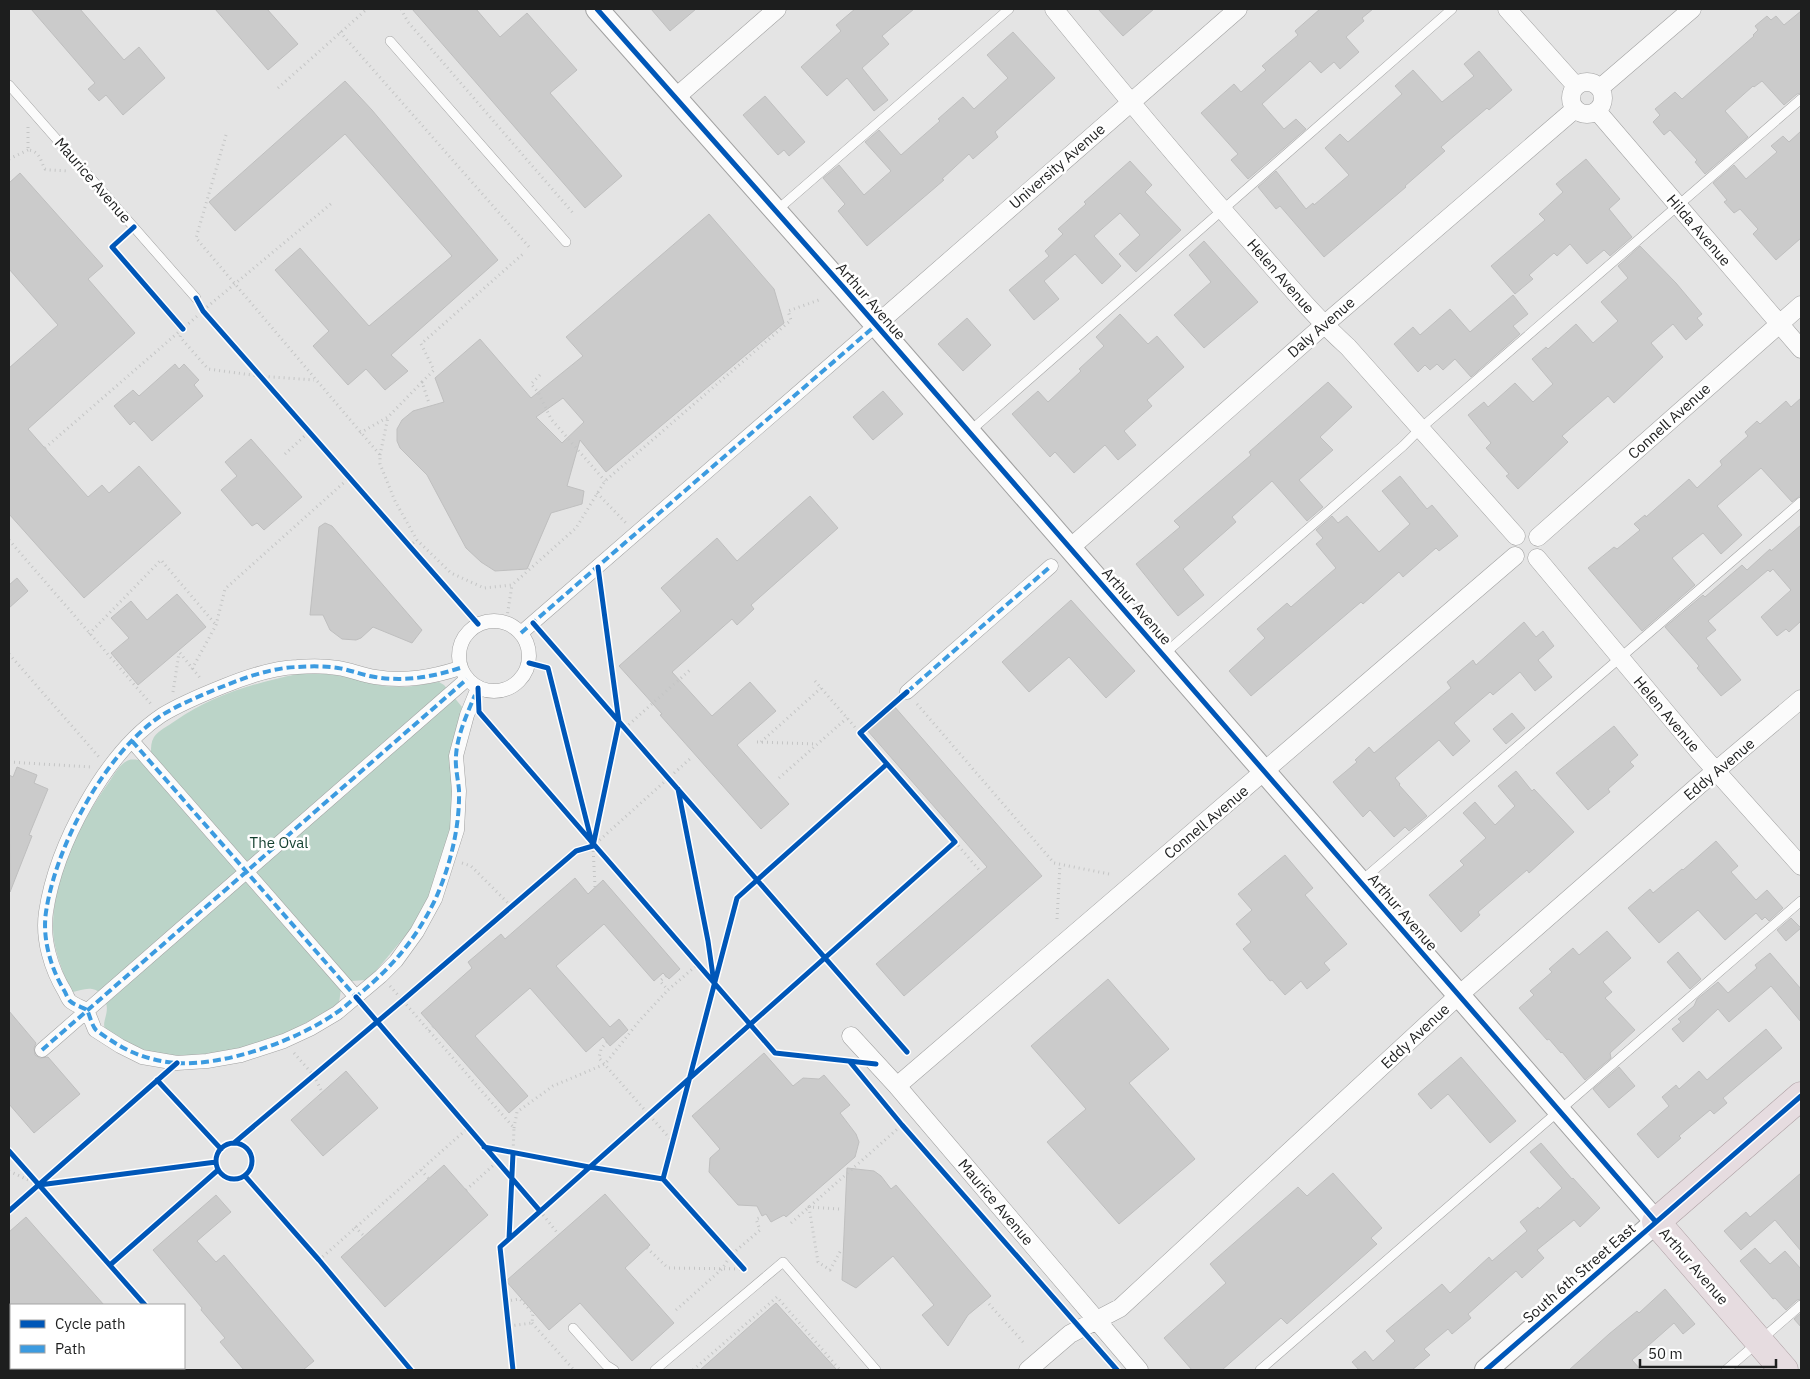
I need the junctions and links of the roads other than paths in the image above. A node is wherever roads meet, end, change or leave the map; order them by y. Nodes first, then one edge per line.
1 (597, 9) edge
2 (777, 9) edge
3 (1009, 9) edge
4 (1054, 9) edge
5 (1238, 9) edge
6 (1452, 9) edge
7 (1507, 9) edge
8 (1692, 9) edge
9 (390, 41) dead end
10 (9, 85) edge
11 (1576, 86) junction
12 (1600, 88) junction
13 (675, 98) junction
14 (1801, 100) edge
15 (1130, 102) junction
16 (1575, 109) junction
17 (1598, 111) junction
18 (1678, 207) junction
19 (1223, 210) junction
20 (775, 211) junction
21 (566, 242) dead end
22 (196, 298) road end
23 (1801, 305) edge
24 (1324, 324) junction
25 (1780, 324) junction
26 (876, 325) junction
27 (1801, 349) edge
28 (1421, 428) junction
29 (969, 432) junction
30 (1801, 502) edge
31 (1516, 536) junction
32 (1538, 537) junction
33 (1070, 548) junction
34 (1515, 556) junction
35 (1536, 558) junction
36 (1051, 566) dead end
37 (521, 633) junction
38 (1163, 655) junction
39 (1620, 658) junction
40 (468, 678) junction
41 (907, 692) road end
42 (1801, 699) edge
43 (132, 742) junction
44 (1264, 772) junction
45 (1716, 772) junction
46 (1801, 866) edge
47 (246, 871) junction
48 (1360, 882) junction
49 (1801, 901) edge
50 (1459, 995) junction
51 (356, 997) junction
52 (87, 1010) junction
53 (851, 1036) dead end
54 (42, 1050) dead end
55 (897, 1086) junction
56 (1801, 1096) edge
57 (1560, 1112) junction
58 (1656, 1222) junction
59 (1801, 1305) edge
60 (1097, 1322) junction
61 (573, 1328) dead end
62 (1759, 1341) junction
63 (614, 1370) edge
64 (655, 1370) edge
65 (876, 1370) edge
66 (1028, 1370) edge
67 (1139, 1370) edge
68 (1260, 1370) edge
69 (1486, 1370) edge
70 (1726, 1370) edge
71 (1784, 1370) edge

1 - 13 street, Arthur Avenue
2 - 13 street
3 - 20 lane
4 - 15 street, Helen Avenue
5 - 15 street, University Avenue
6 - 19 lane
7 - 11 street
8 - 12 street
9 - 21 lane
10 - 22 lane, Maurice Avenue
11 - 12 street
11 - 16 street
12 - 17 street
13 - 20 street, Arthur Avenue
14 - 18 lane
15 - 19 street, Helen Avenue
15 - 26 street, University Avenue
16 - 17 street
16 - 24 street, Daly Avenue
17 - 18 street, Hilda Avenue
18 - 25 street, Hilda Avenue
18 - 28 lane
19 - 24 street, Helen Avenue
19 - 29 lane
20 - 26 street, Arthur Avenue
23 - 25 street, Connell Avenue
24 - 28 street, Helen Avenue
24 - 33 street, Daly Avenue
25 - 27 street, Hilda Avenue
25 - 32 street, Connell Avenue
26 - 29 street, Arthur Avenue
26 - 37 street
28 - 31 street, Helen Avenue
28 - 38 lane
29 - 33 street, Arthur Avenue
30 - 39 lane
31 - 32 street
31 - 34 street
32 - 35 street
33 - 38 street, Arthur Avenue
34 - 35 street
34 - 44 street, Connell Avenue
35 - 39 street, Helen Avenue
36 - 41 street
37 - 40 street
37 - 40 street
38 - 44 street, Arthur Avenue
39 - 45 street, Helen Avenue
39 - 48 lane
40 - 43 street
40 - 47 street
40 - 51 street
42 - 45 street, Eddy Avenue
43 - 47 street
43 - 52 street
44 - 48 street, Arthur Avenue
44 - 55 street, Connell Avenue
45 - 46 street, Helen Avenue
45 - 50 street, Eddy Avenue
47 - 51 street
47 - 52 street
48 - 50 street, Arthur Avenue
49 - 57 lane
50 - 57 street, Arthur Avenue
50 - 60 street, Eddy Avenue
51 - 52 street
52 - 54 street
53 - 55 street, Maurice Avenue
55 - 60 street, Maurice Avenue
56 - 58 highway, South 6th Street East
57 - 58 street, Arthur Avenue
57 - 68 lane
58 - 62 highway, Arthur Avenue
58 - 69 street, South 6th Street East
59 - 62 lane
60 - 66 street, Eddy Avenue
60 - 67 street, Maurice Avenue
61 - 63 lane
62 - 70 lane
62 - 71 highway, Arthur Avenue
64 - 65 lane

